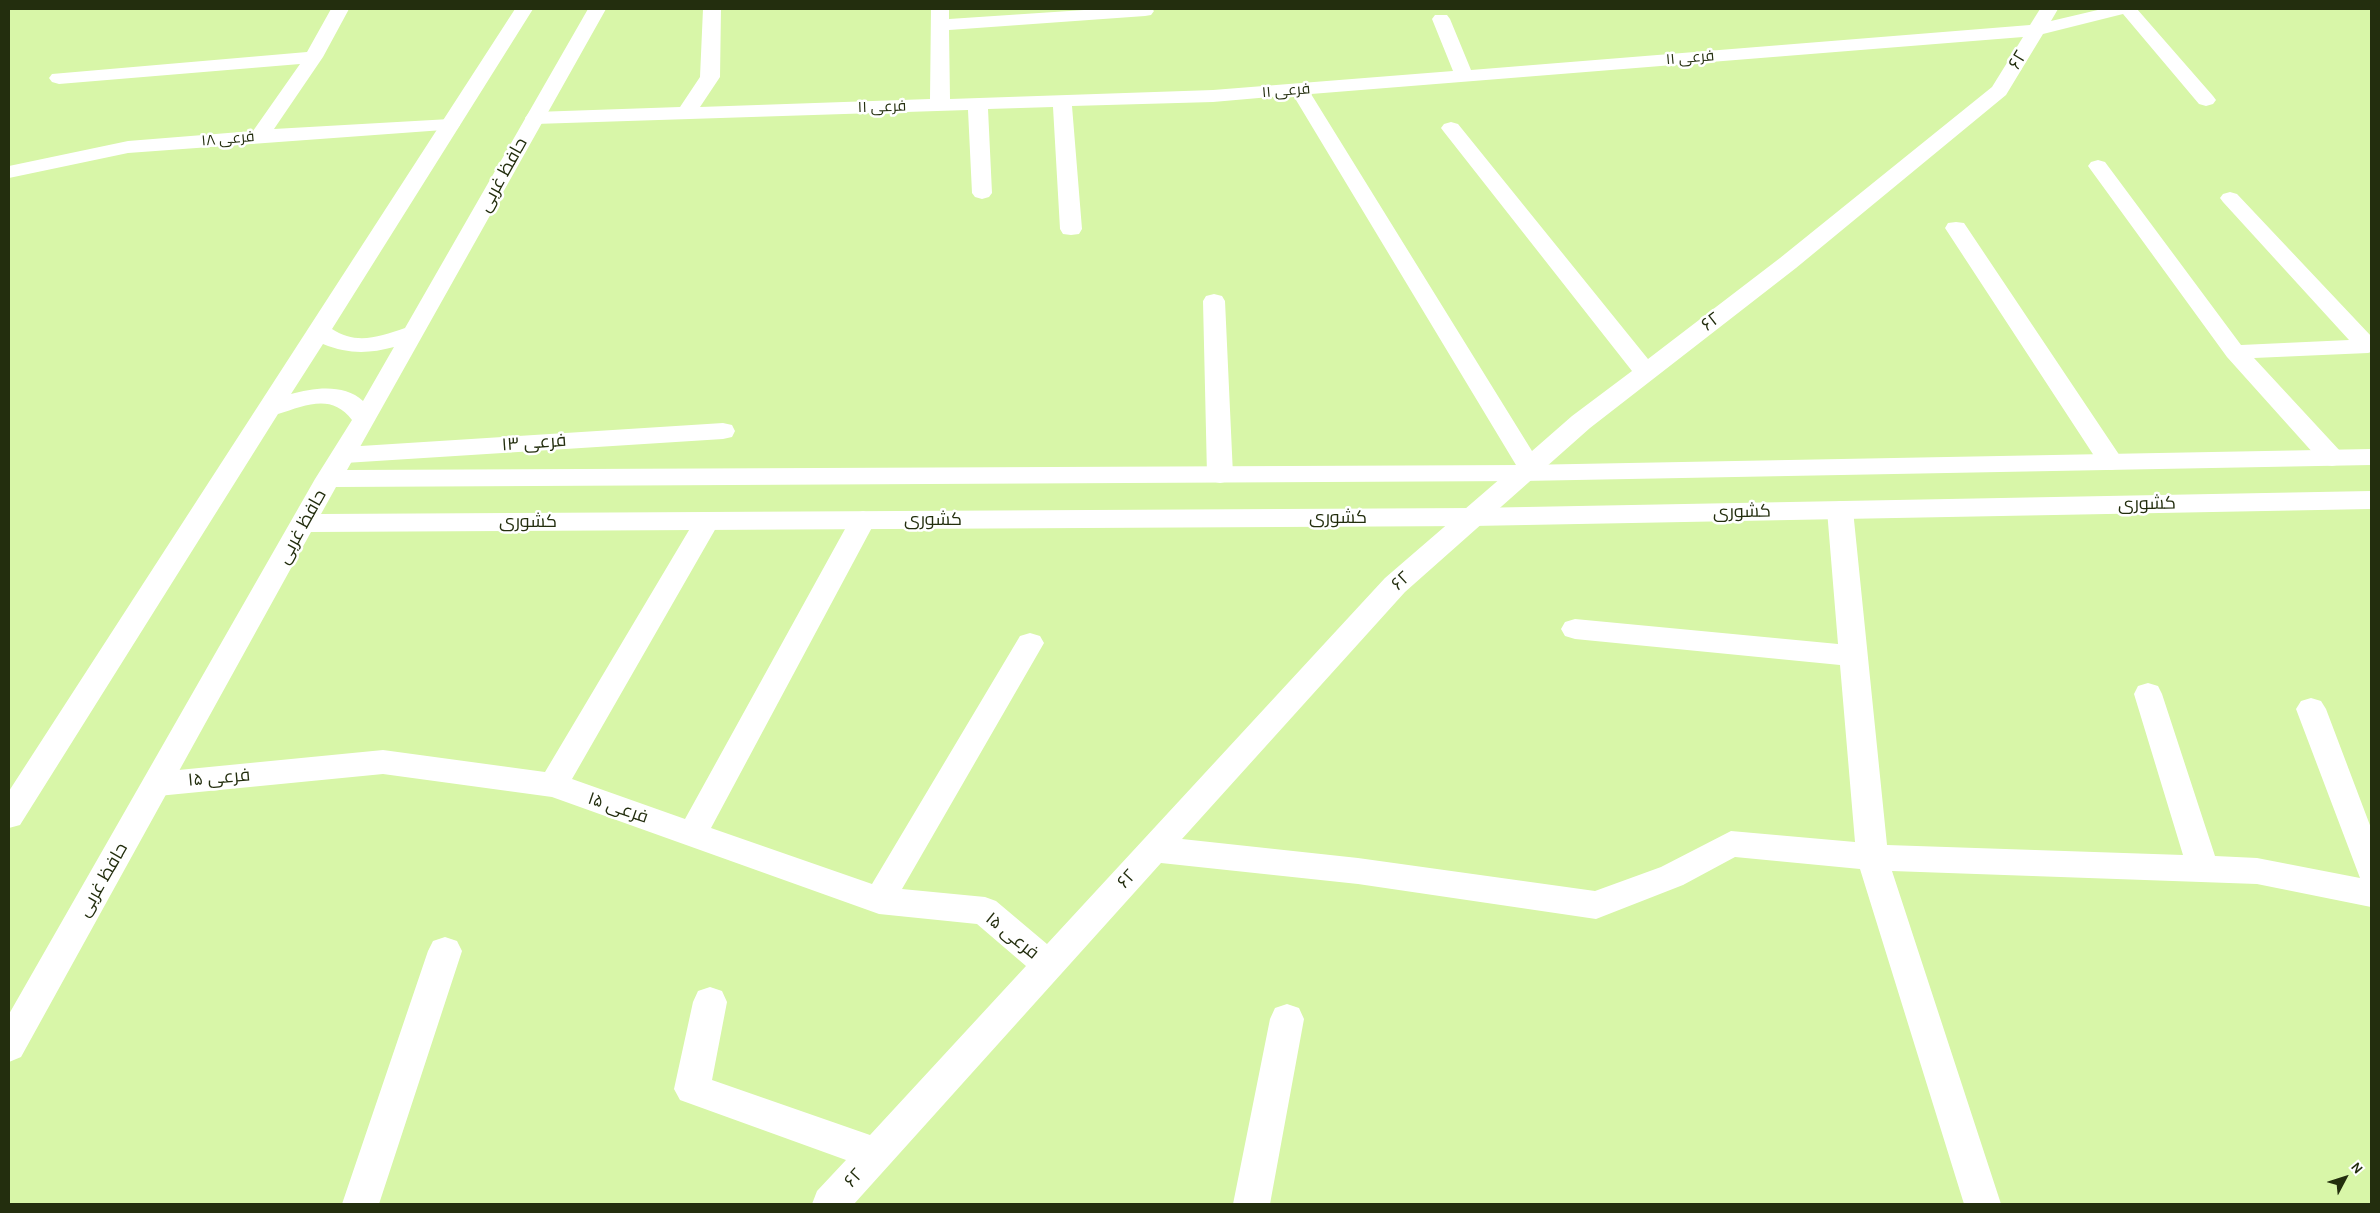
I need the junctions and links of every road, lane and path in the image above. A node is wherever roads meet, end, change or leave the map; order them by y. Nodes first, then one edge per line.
1 (340, 9) edge
2 (524, 9) edge
3 (597, 9) edge
4 (712, 9) edge
5 (2123, 9) edge
6 (2128, 9) edge
7 (1102, 11) edge
8 (1145, 11) dead end
9 (940, 17) edge
10 (1441, 19) dead end
11 (2042, 19) edge
12 (314, 57) junction
13 (1464, 76) junction
14 (59, 78) dead end
15 (1299, 90) junction
16 (2206, 100) dead end
17 (1062, 101) junction
18 (978, 104) junction
19 (940, 105) junction
20 (686, 113) junction
21 (535, 118) junction
22 (450, 124) junction
23 (1451, 128) dead end
24 (259, 136) junction
25 (2098, 166) dead end
26 (9, 172) edge
27 (982, 193) dead end
28 (2230, 198) dead end
29 (1956, 228) dead end
30 (1072, 229) dead end
31 (1214, 301) dead end
32 (319, 330) junction
33 (414, 333) junction
34 (2235, 352) junction
35 (1646, 373) junction
36 (269, 409) junction
37 (365, 420) junction
38 (723, 431) dead end
39 (345, 455) junction
40 (2371, 457) edge
41 (2332, 458) junction
42 (2111, 462) junction
43 (1527, 470) junction
44 (1220, 475) junction
45 (328, 479) junction
46 (2371, 500) edge
47 (1840, 510) junction
48 (1473, 517) junction
49 (863, 520) junction
50 (707, 521) junction
51 (304, 523) junction
52 (1575, 629) dead end
53 (1030, 643) dead end
54 (1853, 656) junction
55 (2148, 694) dead end
56 (2311, 709) dead end
57 (158, 784) junction
58 (553, 785) junction
59 (9, 816) edge
60 (692, 834) junction
61 (1154, 850) junction
62 (1872, 857) junction
63 (2203, 869) junction
64 (2371, 869) edge
65 (2371, 894) edge
66 (879, 900) junction
67 (445, 951) dead end
68 (1048, 965) junction
69 (710, 1002) dead end
70 (1287, 1019) dead end
71 (9, 1046) edge
72 (876, 1154) junction
73 (360, 1204) edge
74 (830, 1204) edge
75 (1251, 1204) edge
76 (1982, 1204) edge

1 - 12 street
2 - 22 street
3 - 21 street, حافظ غربی
4 - 20 street
5 - 11 street, فرعی ۱۱
6 - 16 street
7 - 8 street
7 - 9 street
9 - 19 street
10 - 13 street
11 - 13 street, فرعی ۱۱
11 - 35 street, ۶۲
12 - 14 street
12 - 24 street
13 - 15 street, فرعی ۱۱
15 - 17 street, فرعی ۱۱
15 - 43 street
17 - 18 street, فرعی ۱۱
17 - 30 street
18 - 19 street, فرعی ۱۱
18 - 27 street
19 - 20 street, فرعی ۱۱
20 - 21 street, فرعی ۱۱
21 - 33 street, حافظ غربی
22 - 24 street, فرعی ۱۸
22 - 32 street
23 - 35 street
24 - 26 street, فرعی ۱۸
25 - 34 street
28 - 34 street
29 - 42 street
31 - 44 street
32 - 33 street
32 - 36 street
33 - 37 street, حافظ غربی
34 - 41 street
35 - 43 street, ۶۲
36 - 37 street
36 - 59 street
37 - 39 street, حافظ غربی
38 - 39 street, فرعی ۱۳
39 - 45 street, حافظ غربی
40 - 41 street
41 - 42 street
42 - 43 street
43 - 44 street
43 - 48 street, ۶۲
44 - 45 street
45 - 51 street, حافظ غربی
46 - 47 street, کشوری
47 - 48 street, کشوری
47 - 54 street
48 - 49 street, کشوری
48 - 61 street, ۶۲
49 - 50 street, کشوری
49 - 60 street
50 - 51 street, کشوری
50 - 58 street
51 - 57 street, حافظ غربی
52 - 54 street
53 - 66 street
54 - 62 street
55 - 63 street
56 - 64 street
57 - 58 street, فرعی ۱۵
57 - 71 street, حافظ غربی
58 - 60 street, فرعی ۱۵
60 - 66 street, فرعی ۱۵
61 - 62 street
61 - 68 street, ۶۲
62 - 63 street
62 - 76 street
63 - 65 street
66 - 68 street, فرعی ۱۵
67 - 73 street
68 - 72 street, ۶۲
69 - 72 street
70 - 75 street
72 - 74 street, ۶۲

